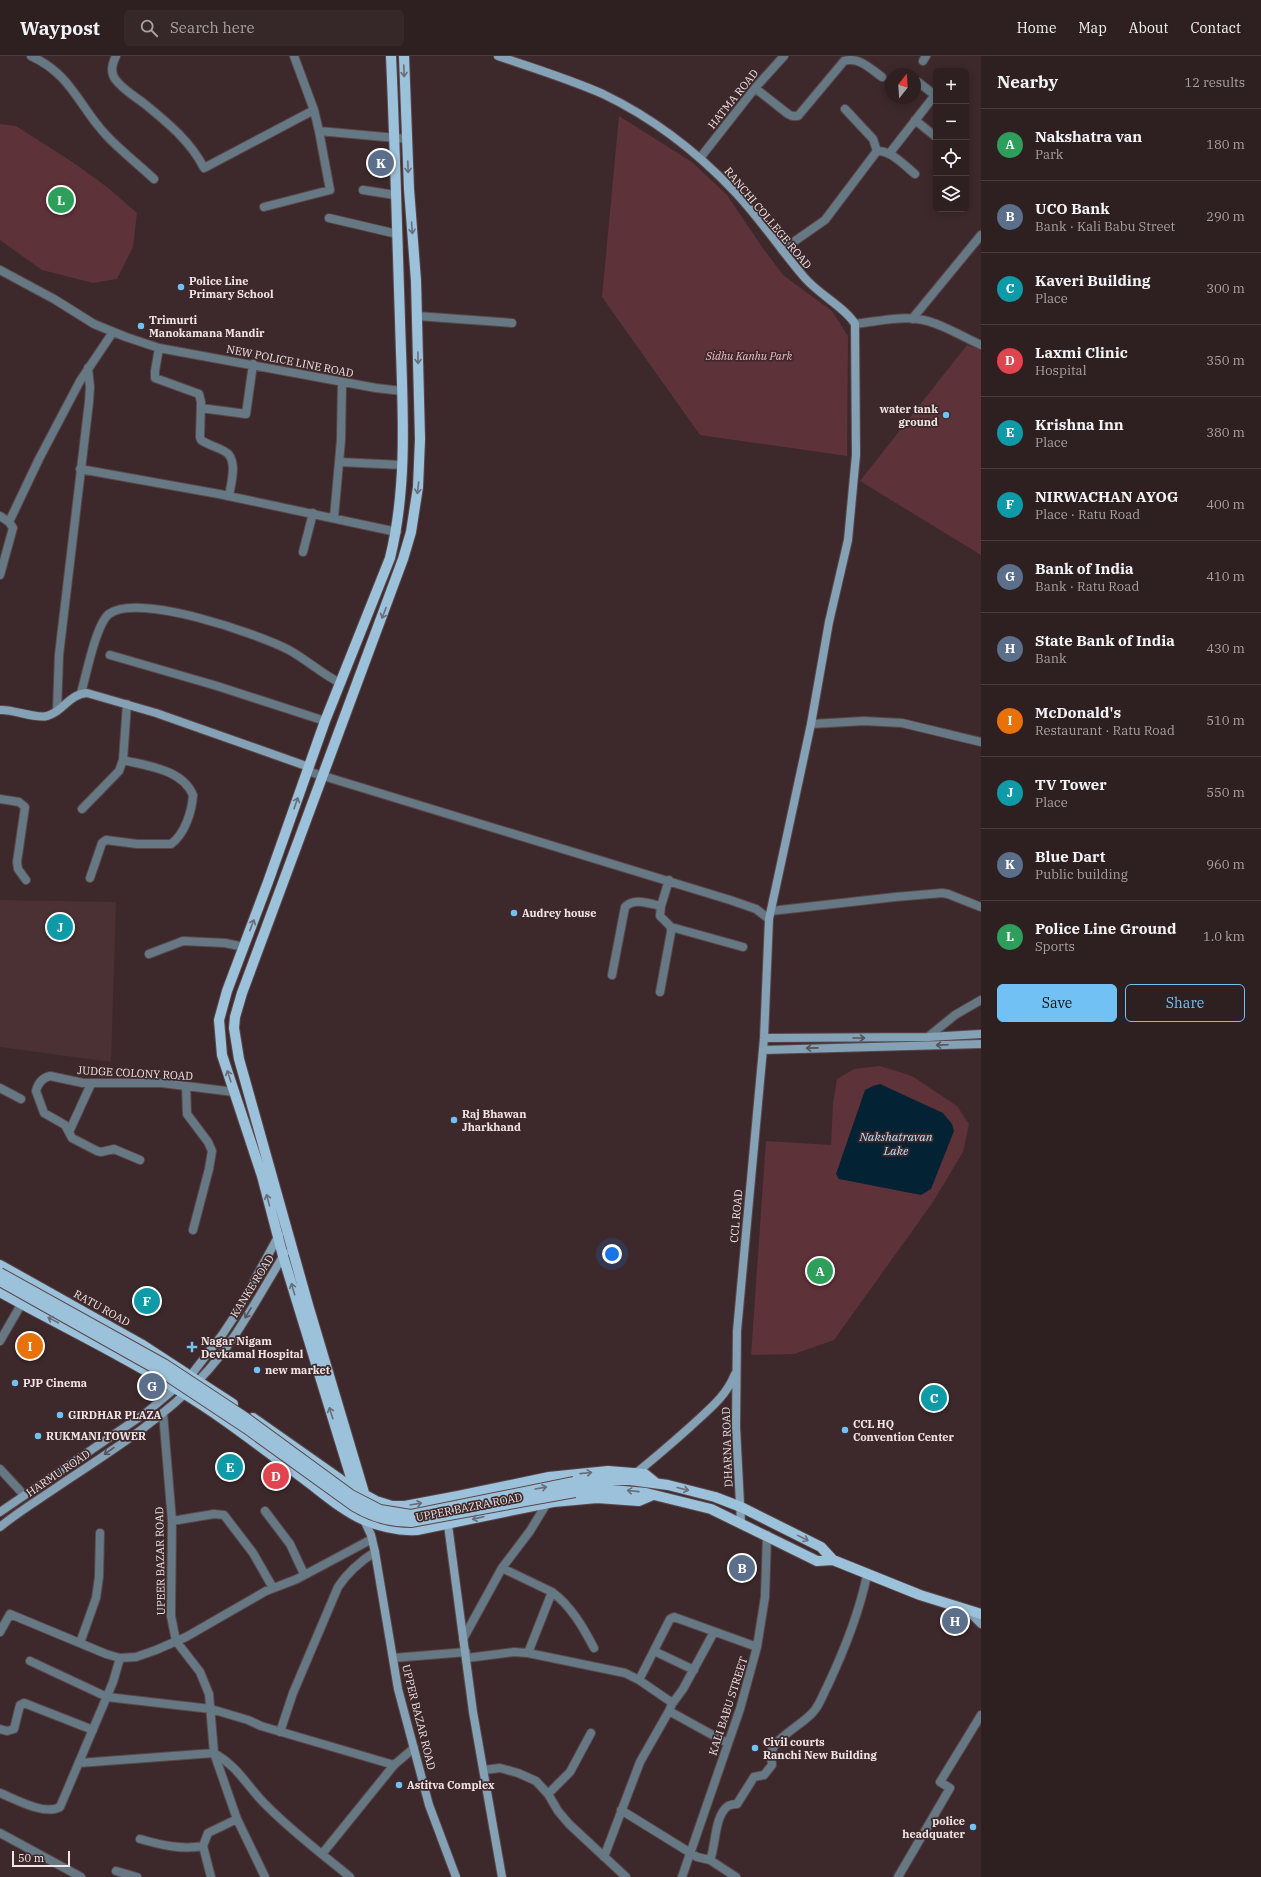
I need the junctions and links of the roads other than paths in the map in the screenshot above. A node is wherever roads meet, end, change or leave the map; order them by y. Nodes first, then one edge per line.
1 (31, 56) edge
2 (116, 56) edge
3 (294, 56) edge
4 (391, 56) edge
5 (404, 56) edge
6 (498, 56) edge
7 (784, 56) edge
8 (882, 77) dead end
9 (921, 84) edge
10 (755, 88) junction
11 (933, 93) edge
12 (933, 99) edge
13 (845, 109) dead end
14 (314, 110) junction
15 (915, 120) junction
16 (320, 131) junction
17 (933, 135) edge
18 (394, 139) junction
19 (407, 140) junction
20 (877, 151) junction
21 (889, 154) junction
22 (700, 158) junction
23 (915, 174) dead end
24 (154, 179) dead end
25 (363, 190) dead end
26 (395, 195) junction
27 (264, 207) dead end
28 (329, 218) dead end
29 (397, 234) junction
30 (981, 235) edge
31 (782, 250) junction
32 (0, 270) edge
33 (417, 316) junction
34 (912, 319) junction
35 (512, 323) dead end
36 (855, 324) junction
37 (113, 332) junction
38 (981, 345) edge
39 (159, 348) junction
40 (254, 364) junction
41 (88, 368) junction
42 (342, 382) junction
43 (402, 391) junction
44 (201, 408) junction
45 (339, 462) junction
46 (402, 466) junction
47 (80, 469) junction
48 (229, 496) junction
49 (313, 513) junction
50 (0, 516) edge
51 (334, 518) junction
52 (9, 522) junction
53 (397, 532) junction
54 (303, 552) dead end
55 (0, 575) edge
56 (110, 655) dead end
57 (340, 682) junction
58 (81, 693) junction
59 (126, 704) junction
60 (0, 710) edge
61 (57, 711) junction
62 (325, 721) junction
63 (811, 724) junction
64 (981, 742) edge
65 (123, 760) junction
66 (308, 769) junction
67 (324, 775) junction
68 (0, 799) edge
69 (82, 809) dead end
70 (90, 878) dead end
71 (26, 880) dead end
72 (669, 880) junction
73 (661, 906) junction
74 (981, 908) edge
75 (770, 915) junction
76 (671, 927) junction
77 (244, 947) junction
78 (743, 947) dead end
79 (148, 954) dead end
80 (612, 975) dead end
81 (660, 992) dead end
82 (981, 1000) edge
83 (981, 1034) edge
84 (928, 1037) junction
85 (764, 1038) junction
86 (981, 1045) edge
87 (763, 1050) junction
88 (91, 1084) junction
89 (186, 1086) junction
90 (0, 1088) edge
91 (234, 1092) junction
92 (21, 1099) dead end
93 (69, 1132) junction
94 (140, 1160) dead end
95 (285, 1224) junction
96 (193, 1230) dead end
97 (278, 1238) junction
98 (291, 1244) junction
99 (283, 1256) junction
100 (0, 1264) edge
101 (0, 1273) edge
102 (0, 1281) edge
103 (0, 1292) edge
104 (22, 1303) junction
105 (0, 1341) edge
106 (737, 1370) junction
107 (195, 1378) junction
108 (181, 1391) junction
109 (163, 1413) junction
110 (0, 1469) edge
111 (636, 1472) junction
112 (656, 1483) junction
113 (575, 1487) junction
114 (354, 1489) junction
115 (653, 1494) junction
116 (24, 1495) junction
117 (366, 1496) junction
118 (547, 1503) junction
119 (741, 1508) junction
120 (265, 1511) dead end
121 (0, 1512) edge
122 (172, 1521) junction
123 (368, 1521) junction
124 (741, 1523) junction
125 (448, 1525) junction
126 (0, 1526) edge
127 (100, 1533) dead end
128 (767, 1535) junction
129 (371, 1537) junction
130 (375, 1552) junction
131 (833, 1560) junction
132 (502, 1568) junction
133 (304, 1574) junction
134 (867, 1575) junction
135 (273, 1588) junction
136 (552, 1592) junction
137 (967, 1610) junction
138 (981, 1614) edge
139 (981, 1624) edge
140 (0, 1632) edge
141 (714, 1632) junction
142 (463, 1639) junction
143 (176, 1641) junction
144 (80, 1643) junction
145 (757, 1647) junction
146 (594, 1648) dead end
147 (654, 1650) junction
148 (528, 1653) junction
149 (466, 1655) junction
150 (120, 1658) junction
151 (393, 1658) junction
152 (30, 1661) dead end
153 (694, 1670) junction
154 (639, 1680) junction
155 (106, 1697) junction
156 (670, 1708) junction
157 (211, 1709) junction
158 (981, 1715) edge
159 (0, 1728) edge
160 (93, 1730) junction
161 (280, 1732) junction
162 (591, 1733) dead end
163 (727, 1743) junction
164 (414, 1748) junction
165 (214, 1753) junction
166 (79, 1762) junction
167 (394, 1764) junction
168 (484, 1770) junction
169 (0, 1794) edge
170 (548, 1794) junction
171 (621, 1810) junction
172 (237, 1819) junction
173 (0, 1833) edge
174 (140, 1839) dead end
175 (203, 1846) junction
176 (691, 1852) junction
177 (322, 1854) junction
178 (604, 1857) junction
179 (710, 1860) junction
180 (116, 1871) dead end
181 (81, 1877) edge
182 (137, 1877) edge
183 (211, 1877) edge
184 (265, 1877) edge
185 (350, 1877) edge
186 (456, 1877) edge
187 (502, 1877) edge
188 (626, 1877) edge
189 (682, 1877) edge
190 (736, 1877) edge
191 (898, 1877) edge

1 - 24 street
2 - 14 street
3 - 14 street
4 - 18 main road, UPPER BAZAR ROAD
5 -> 19 main road, UPPER BAZAR ROAD
6 - 22 street, RANCHI COLLEGE ROAD
7 - 10 street, HATMA ROAD
8 - 10 street
9 - 11 street
10 - 22 street, HATMA ROAD
12 - 15 street
13 - 20 street
14 - 16 street
15 - 17 street
15 - 21 street
16 - 18 street
16 - 27 street
18 - 19 street
18 - 26 main road, UPPER BAZAR ROAD
19 -> 33 main road, UPPER BAZAR ROAD
20 - 21 street
20 - 31 street
21 - 23 street
22 - 31 street, RANCHI COLLEGE ROAD
25 - 26 street
26 - 29 main road, UPPER BAZAR ROAD
28 - 29 street
29 - 43 main road, UPPER BAZAR ROAD
30 - 34 street
31 - 36 street, RANCHI COLLEGE ROAD
32 - 37 street, NEW POLICE LINE ROAD
33 - 35 street
33 -> 67 main road, UPPER BAZAR ROAD
34 - 36 street
34 - 38 street
36 - 63 street, CCL ROAD
37 - 39 street, NEW POLICE LINE ROAD
37 - 41 street
39 - 40 street, NEW POLICE LINE ROAD
39 - 44 street
40 - 42 street, NEW POLICE LINE ROAD
40 - 44 street
41 - 47 street
41 - 52 street
42 - 43 street, NEW POLICE LINE ROAD
42 - 45 street
43 - 46 main road, UPPER BAZAR ROAD
44 - 48 street
45 - 46 street
45 - 51 street
46 - 53 main road, UPPER BAZAR ROAD
47 - 48 street
47 - 61 street
48 - 49 street
49 - 51 street
49 - 54 street
50 - 52 street
51 - 53 street
52 - 55 street
53 - 57 main road, UPPER BAZAR ROAD
56 - 62 street
57 - 58 street
57 - 62 main road, UPPER BAZAR ROAD
58 - 59 street
58 - 61 street
59 - 65 street
59 - 66 street
60 - 61 street
62 - 66 main road, UPPER BAZAR ROAD
63 - 64 street
63 - 75 street, CCL ROAD
65 - 69 street
65 - 70 street
66 - 67 street
77 -> 66 main road, UPPER BAZAR ROAD
67 - 72 street
67 - 95 main road, UPPER BAZAR ROAD
68 - 71 street
72 - 73 street
72 - 75 street
73 - 76 street
73 - 80 street
74 - 75 street
75 - 85 street, CCL ROAD
76 - 78 street
76 - 81 street
77 - 79 street
91 -> 77 main road, UPPER BAZAR ROAD
82 - 84 street
83 - 84 street
83 - 86 street
85 -> 84 street
85 - 87 street, CCL ROAD
86 -> 87 street
87 - 106 street, CCL ROAD
88 - 89 street, JUDGE COLONY ROAD
88 - 93 street
88 - 93 street, JUDGE COLONY ROAD
89 - 91 street, JUDGE COLONY ROAD
89 - 96 street
90 - 92 street
97 -> 91 main road, UPPER BAZAR ROAD
93 - 94 street, JUDGE COLONY ROAD
95 - 97 street, KANKE ROAD
95 - 98 main road, UPPER BAZAR ROAD
97 - 99 main road, UPPER BAZAR ROAD
97 - 107 street, KANKE ROAD
98 - 99 street, KANKE ROAD
98 - 117 main road, UPPER BAZAR ROAD
99 -> 107 street, KANKE ROAD
114 -> 99 main road, UPPER BAZAR ROAD
100 - 107 main road, RATU ROAD
101 -> 113 main road, bridge
102 - 113 main road, bridge
103 - 104 main road
104 - 105 street
108 -> 104 main road
106 - 111 street, CCL ROAD
106 - 119 street, DHARNA ROAD
107 - 108 street, KANKE ROAD
107 - 114 main road, UPPER BAZRA ROAD
108 - 109 street, HARMU ROAD
108 - 116 street, HARMU ROAD
108 - 123 main road, UPPER BAZRA ROAD
109 - 122 street, UPEER BAZAR ROAD
109 -> 126 street, HARMU ROAD
110 - 116 street
111 - 112 main road, UPPER BAZRA ROAD
117 -> 111 main road, UPPER BAZRA ROAD
112 - 113 main road
112 -> 119 main road
115 -> 113 main road
114 - 117 main road, UPPER BAZRA ROAD
114 - 123 main road, UPPER BAZAR ROAD
115 - 118 main road, UPPER BAZRA ROAD
115 - 124 main road
116 - 121 street, HARMU ROAD
117 - 123 main road, UPPER BAZAR ROAD
118 -> 125 main road, UPPER BAZRA ROAD
118 - 132 street
119 - 124 street, DHARNA ROAD
119 -> 131 main road
120 - 133 street
122 - 135 street
122 - 143 street, UPEER BAZAR ROAD
123 - 125 main road, UPPER BAZRA ROAD
123 - 129 street, UPPER BAZAR ROAD
124 - 128 main road
125 - 142 street
127 - 144 street
128 - 131 main road
128 - 145 street, KALI BABU STREET
129 - 130 street, UPPER BAZAR ROAD
129 - 133 street
130 - 151 street, UPPER BAZAR ROAD
130 - 161 street
131 - 134 main road
132 - 136 street
132 - 142 street
133 - 135 street
134 - 137 main road
134 - 179 street
135 - 143 street
136 - 146 street
136 - 148 street
137 - 138 main road
137 - 139 street
140 - 144 street
141 - 145 street
141 - 147 street
141 - 153 street
142 - 149 street
143 - 150 street
143 - 157 street, UPEER BAZAR ROAD
144 - 150 street
145 - 163 street, KALI BABU STREET
147 - 153 street
147 - 154 street
148 - 149 street
148 - 154 street
149 - 151 street
149 - 168 street
150 - 155 street
151 - 164 street, UPPER BAZAR ROAD
152 - 155 street
153 - 156 street
154 - 156 street
155 - 157 street
155 - 160 street
156 - 163 street
156 - 171 street
157 - 161 street
157 - 165 street, UPEER BAZAR ROAD
158 - 191 street
159 - 160 street
160 - 166 street
161 - 167 street
162 - 170 street
163 - 176 street, KALI BABU STREET
164 - 167 street
164 - 186 street, UPPER BAZAR ROAD
165 - 166 street
165 - 172 street, UPEER BAZAR ROAD
165 - 177 street
166 - 169 street
167 - 177 street
168 - 170 street
168 - 187 street
170 - 178 street
171 - 176 street
171 - 178 street
172 - 175 street
172 - 184 street, UPEER BAZAR ROAD
173 - 181 street
174 - 175 street
175 - 183 street
176 - 179 street
176 - 189 street, KALI BABU STREET
177 - 185 street
178 - 188 street
179 - 190 street
180 - 182 street

